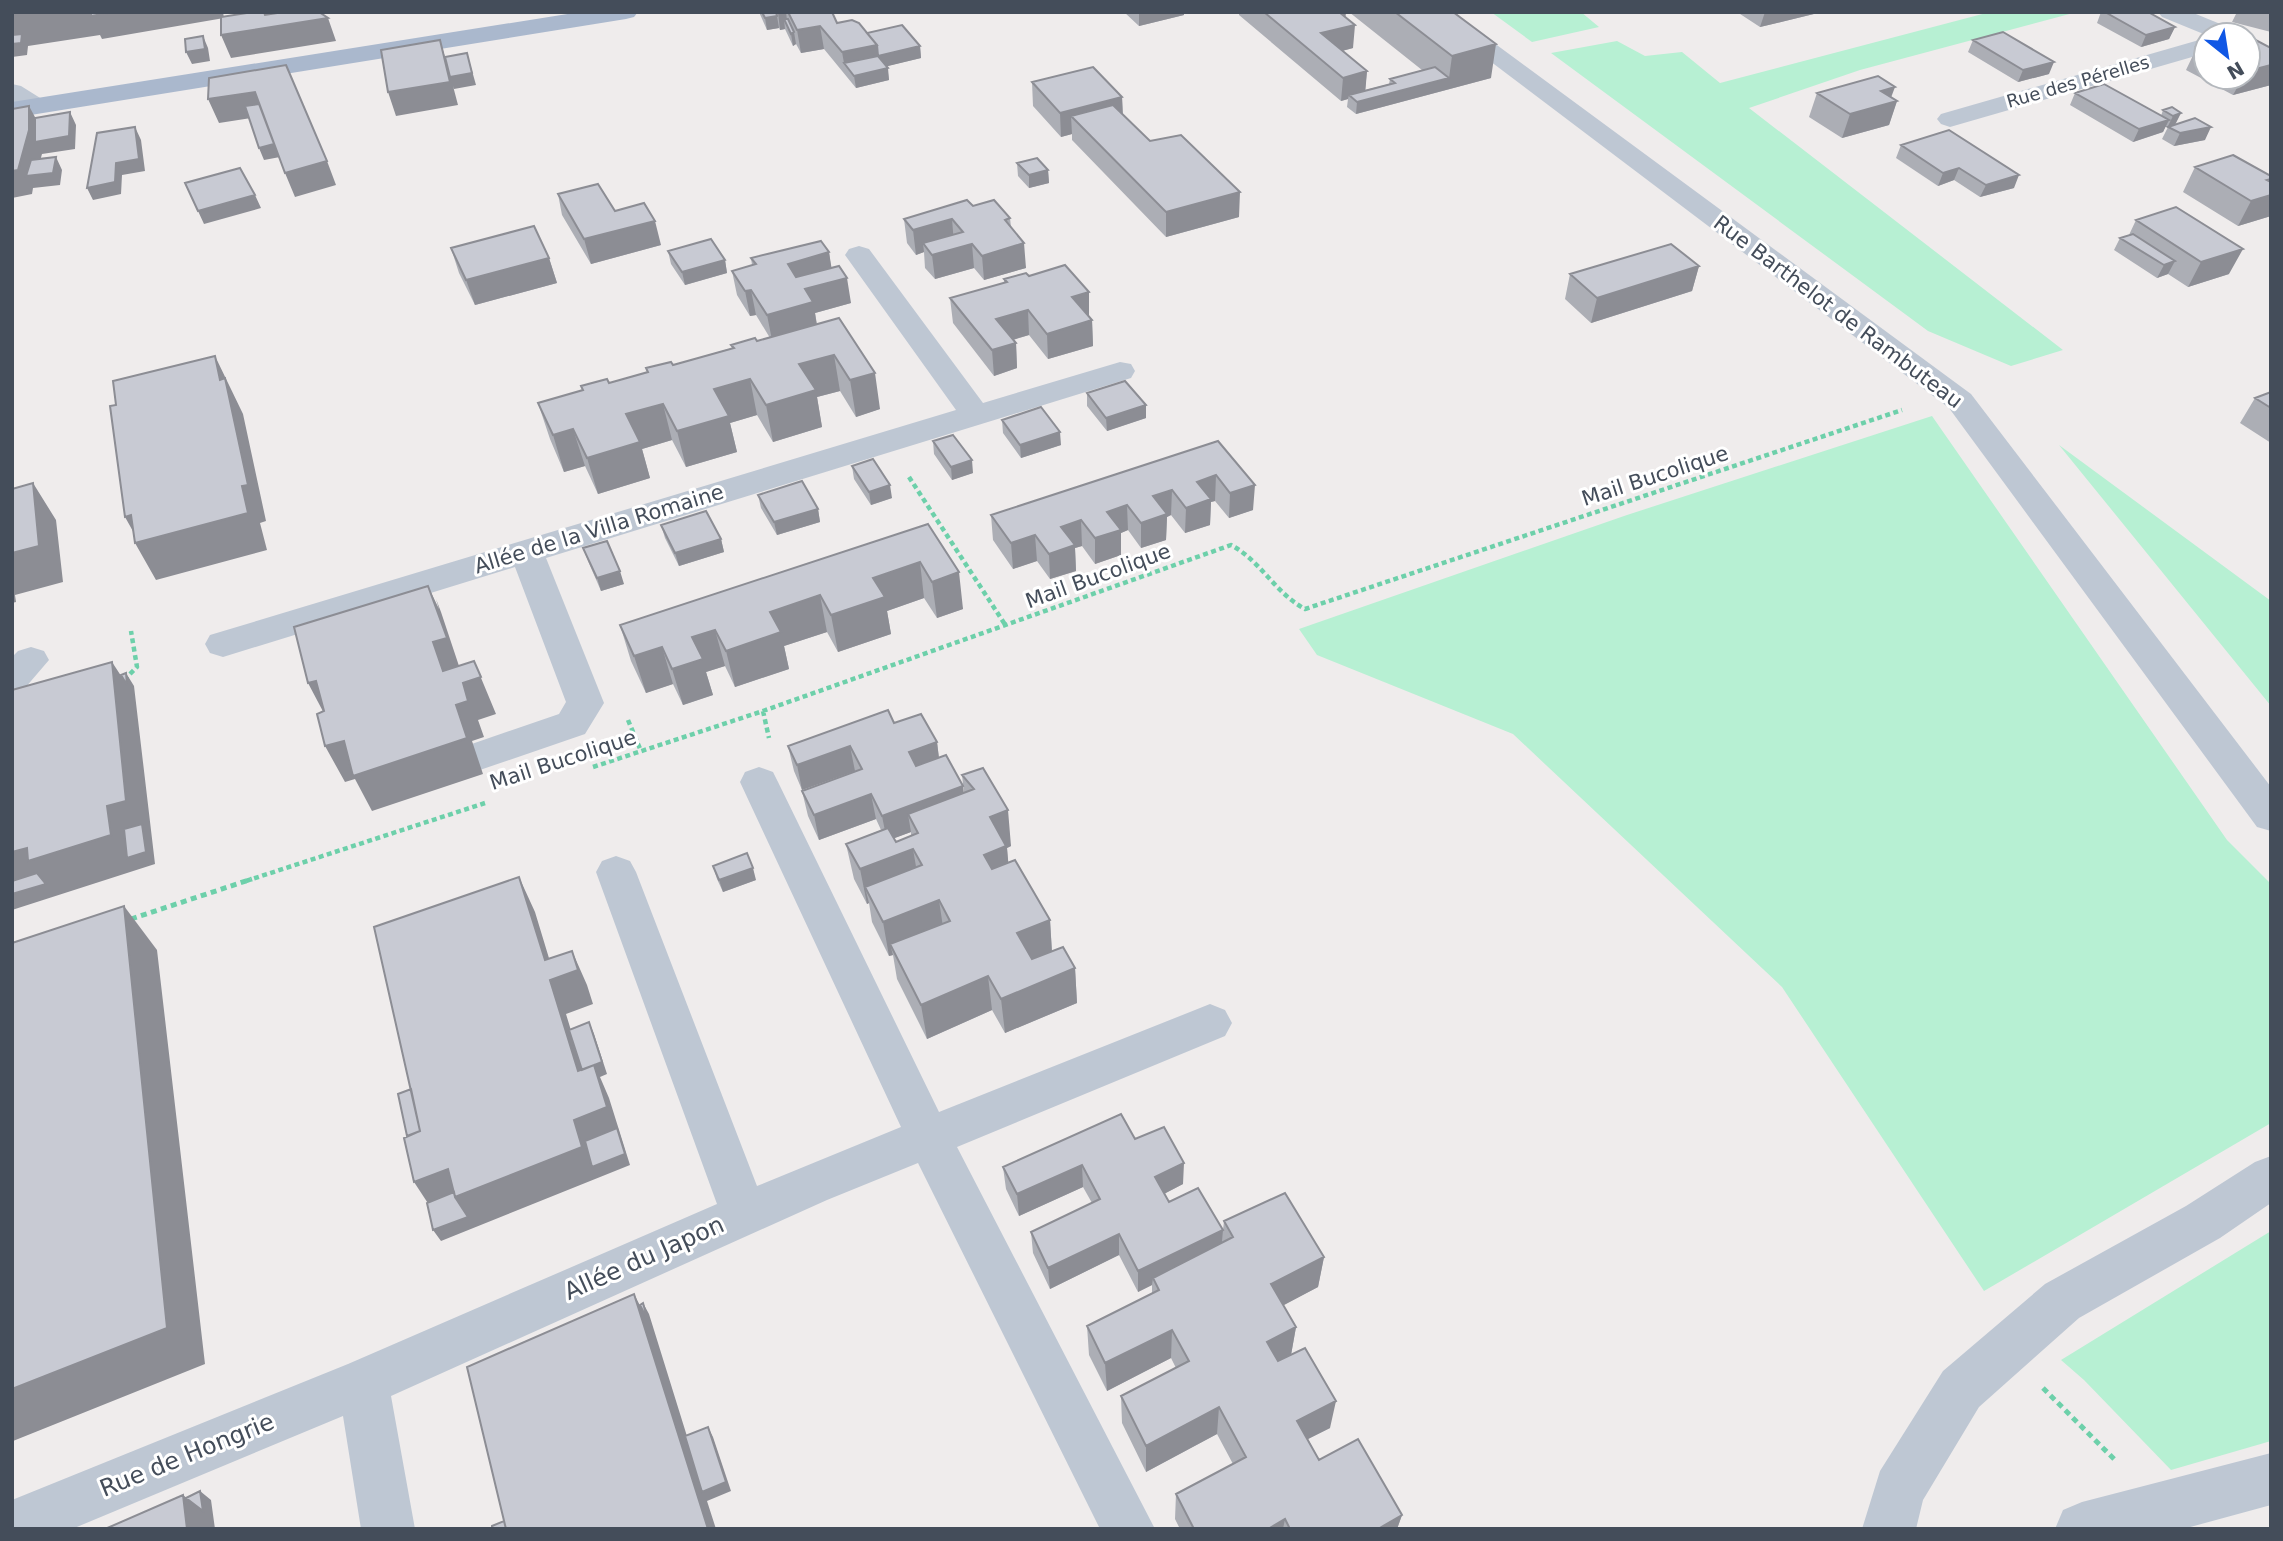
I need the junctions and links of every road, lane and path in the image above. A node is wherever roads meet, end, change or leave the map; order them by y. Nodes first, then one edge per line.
1 (626, 12) edge
2 (1437, 12) edge
3 (2170, 12) edge
4 (2192, 24) edge
5 (2192, 44) edge
6 (12, 91) edge
7 (24, 108) edge
8 (1950, 119) dead end
9 (859, 255) dead end
10 (1120, 371) dead end
11 (1907, 409) dead end
12 (975, 414) junction
13 (903, 436) junction
14 (526, 551) junction
15 (1006, 626) junction
16 (131, 631) dead end
17 (223, 644) dead end
18 (111, 684) edge
19 (477, 757) dead end
20 (590, 768) dead end
21 (759, 782) dead end
22 (487, 802) dead end
23 (2271, 816) edge
24 (616, 872) dead end
25 (127, 920) edge
26 (1210, 1023) dead end
27 (928, 1136) junction
28 (2271, 1177) edge
29 (744, 1214) junction
30 (2005, 1351) junction
31 (363, 1383) junction
32 (2271, 1479) edge
33 (2164, 1509) junction
34 (12, 1527) edge
35 (388, 1529) edge
36 (1128, 1529) edge
37 (1889, 1529) edge
38 (2082, 1529) edge

1 - 7 main road
2 - 23 street, Rue Barthelot de Rambuteau
3 - 4 street, Rue des Pérelles
5 - 8 street, Rue des Pérelles
6 - 7 street
9 - 12 street
10 - 12 street, Allée de la Villa Romaine
11 - 15 path, Mail Bucolique
12 - 13 street, Allée de la Villa Romaine
13 - 14 street, Allée de la Villa Romaine
13 - 15 path
14 - 17 street, Allée de la Villa Romaine
14 - 19 street
15 - 20 path, Mail Bucolique
16 - 18 path
21 - 27 street
22 - 25 path, Mail Bucolique
24 - 29 street
26 - 27 street, Allée du Japon
27 - 29 street, Allée du Japon
27 - 36 street
28 - 30 street
29 - 31 street, Allée du Japon
30 - 33 path
30 - 37 street
31 - 34 street, Rue de Hongrie
31 - 35 street
32 - 33 street
33 - 38 street

